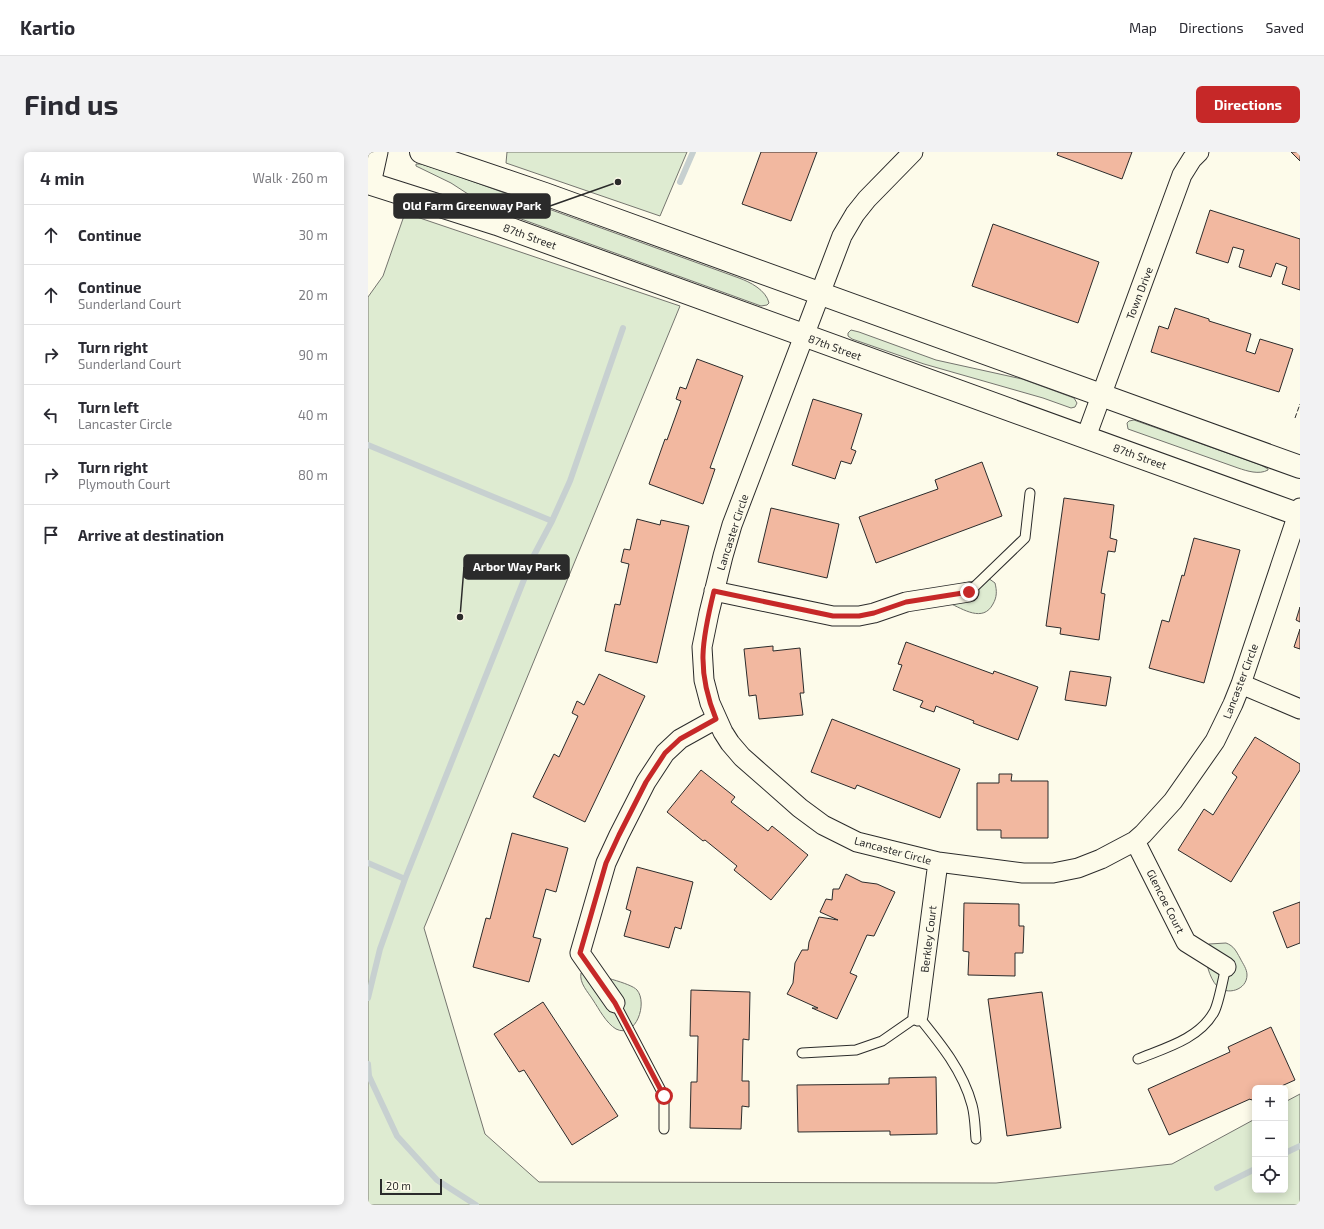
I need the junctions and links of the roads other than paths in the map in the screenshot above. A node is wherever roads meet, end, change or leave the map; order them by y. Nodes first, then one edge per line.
1 (378, 152) edge
2 (421, 152) edge
3 (913, 152) edge
4 (1199, 152) edge
5 (369, 184) edge
6 (820, 293) junction
7 (805, 336) junction
8 (1102, 394) junction
9 (1086, 437) junction
10 (1300, 467) edge
11 (1030, 493) dead end
12 (1299, 512) edge
13 (714, 591) junction
14 (969, 592) joint
15 (1242, 684) junction
16 (1300, 709) edge
17 (716, 719) junction
18 (1135, 841) junction
19 (938, 862) junction
20 (1226, 967) joint
21 (615, 1003) joint
22 (918, 1016) junction
23 (802, 1053) dead end
24 (1138, 1059) dead end
25 (664, 1129) dead end
26 (976, 1139) dead end

1 - 5 street
2 - 6 street
3 - 6 street, Lancaster Circle
4 - 8 street, Town Drive
5 - 7 street, 87th Street
6 - 7 street, Lancaster Circle
6 - 8 street
7 - 9 street, 87th Street
7 - 13 street, Lancaster Circle
8 - 9 street, Town Drive
8 - 10 street
9 - 12 street, 87th Street
11 - 14 lane
12 - 15 street, Lancaster Circle
13 - 14 street
13 - 17 street, Lancaster Circle
15 - 16 street
15 - 18 street, Lancaster Circle
17 - 19 street, Lancaster Circle
17 - 21 street
18 - 19 street, Lancaster Circle
18 - 20 street, Glencoe Court
19 - 22 street, Berkley Court
20 - 24 lane
21 - 25 lane
22 - 23 lane
22 - 26 lane

